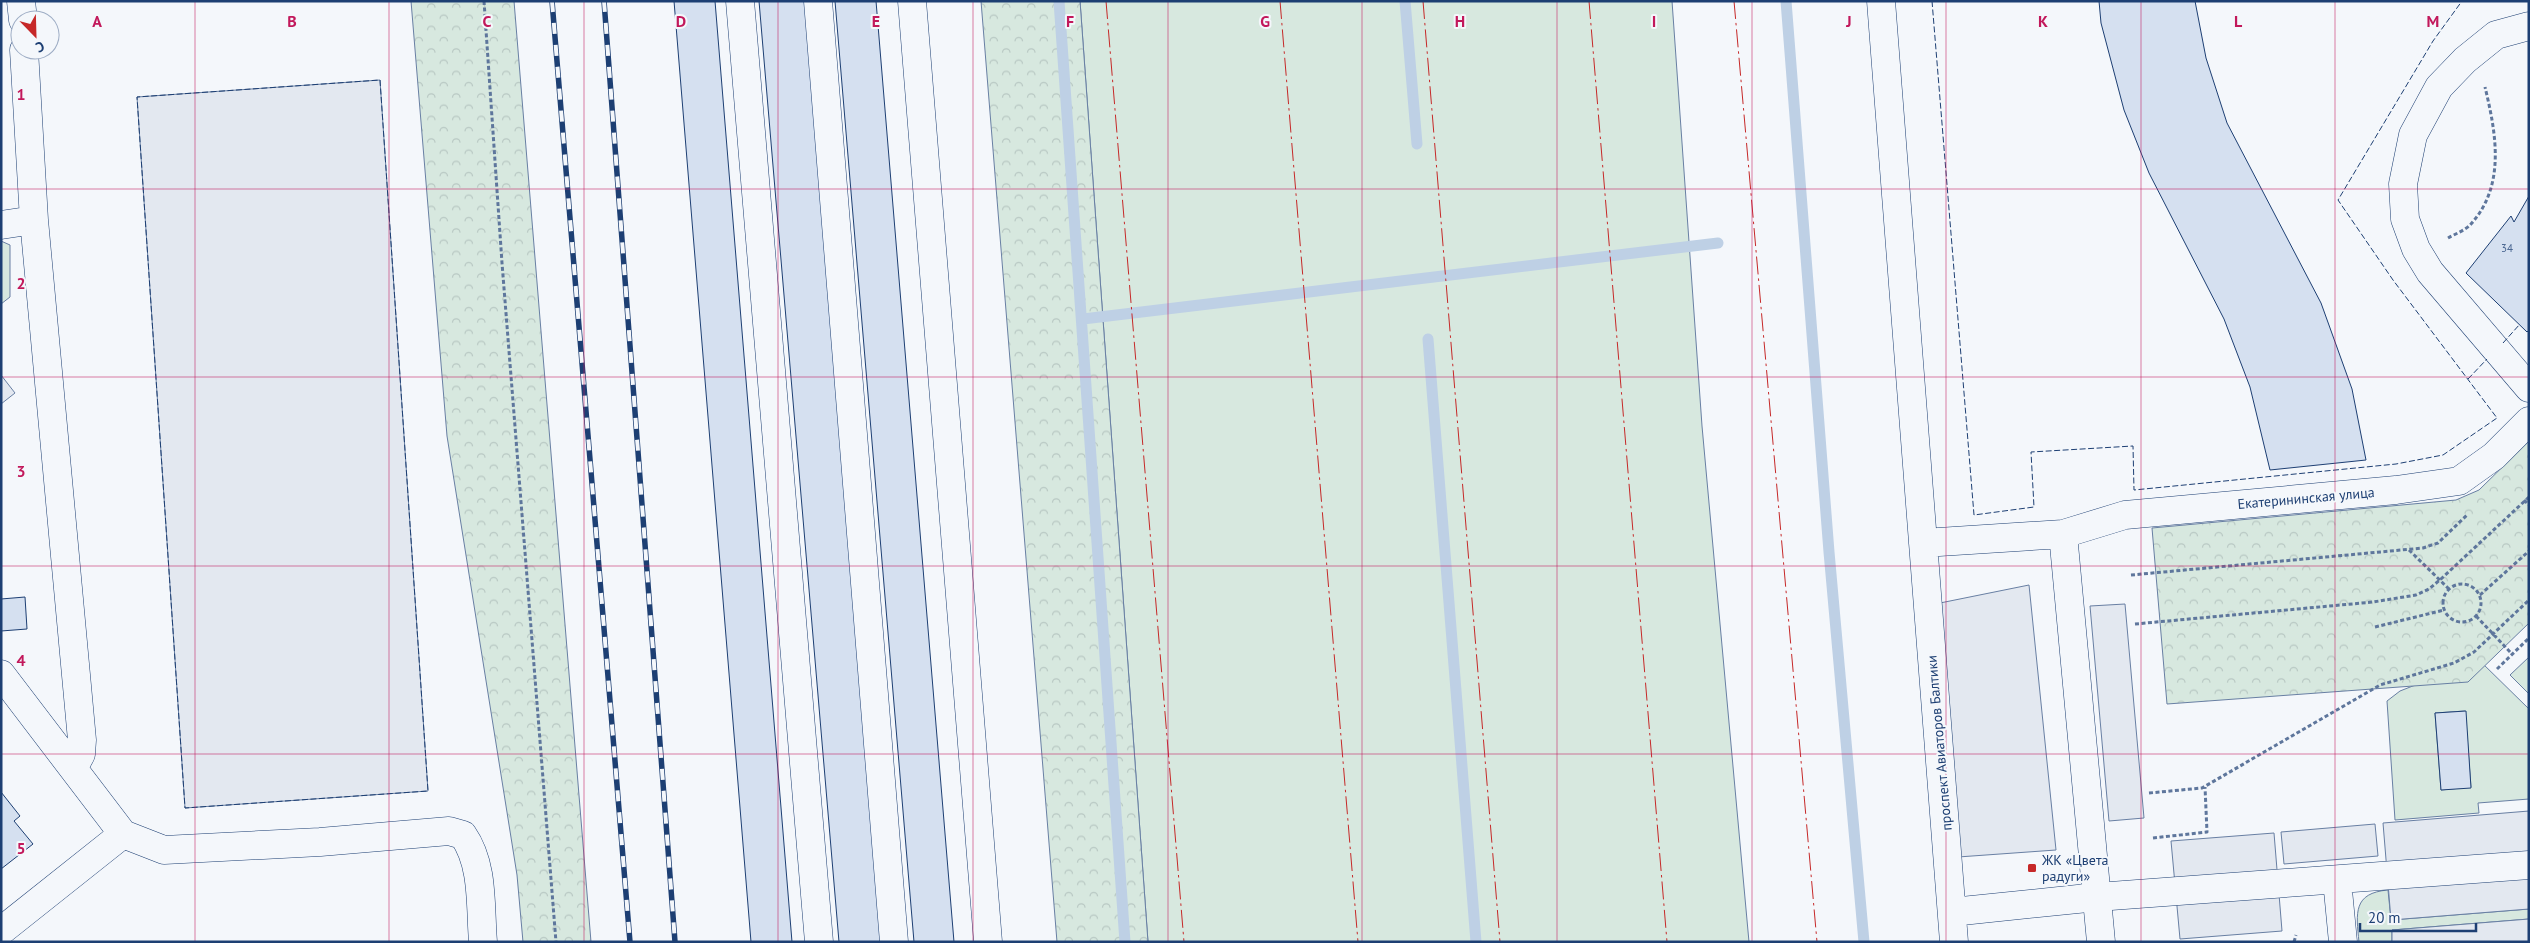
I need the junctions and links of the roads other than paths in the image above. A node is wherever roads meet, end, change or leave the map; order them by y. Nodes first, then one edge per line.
1 (740, 1) edge
2 (818, 1) edge
3 (912, 1) edge
4 (1882, 1) edge
5 (2529, 26) edge
6 (25, 60) edge
7 (34, 220) junction
8 (1, 225) edge
9 (2529, 388) edge
10 (2529, 421) edge
11 (2063, 534) junction
12 (1923, 543) junction
13 (1, 674) edge
14 (74, 767) junction
15 (124, 834) junction
16 (2529, 865) edge
17 (2337, 880) junction
18 (2097, 897) junction
19 (1952, 912) junction
20 (1, 932) edge
21 (483, 942) edge
22 (819, 942) edge
23 (894, 942) edge
24 (988, 942) edge
25 (1954, 942) edge
26 (2101, 942) edge
27 (2343, 942) edge

1 - 22 street
2 - 23 street
3 - 24 street
4 - 12 street, проспект Авиаторов Балтики
5 - 9 street
6 - 7 street
7 - 8 street
7 - 14 street
10 - 11 street, Екатерининская улица
11 - 12 street, Екатерининская улица
11 - 18 street
12 - 19 street, проспект Авиаторов Балтики
13 - 14 street
14 - 15 street
15 - 20 street
15 - 21 street
16 - 17 street
17 - 18 street
17 - 27 street
18 - 19 street
18 - 26 street
19 - 25 street, проспект Авиаторов Балтики

